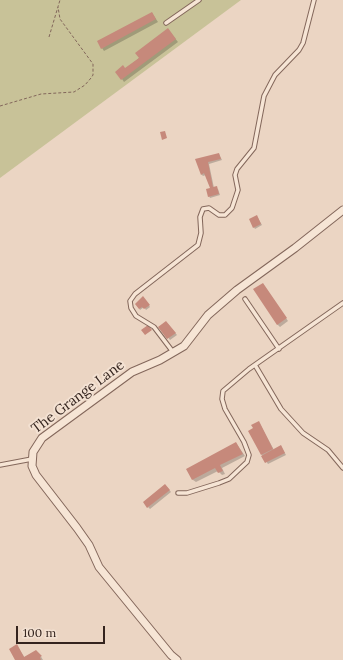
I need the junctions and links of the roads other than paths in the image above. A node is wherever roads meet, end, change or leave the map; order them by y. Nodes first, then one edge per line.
1 (199, 0) edge
2 (314, 0) edge
3 (166, 23) dead end
4 (343, 210) edge
5 (245, 300) dead end
6 (343, 303) edge
7 (279, 349) junction
8 (173, 352) junction
9 (255, 365) junction
10 (32, 459) junction
11 (0, 465) edge
12 (343, 468) edge
13 (178, 493) dead end
14 (177, 660) edge

1 - 3 lane
2 - 8 lane
4 - 8 street, The Grange Lane
5 - 7 lane
6 - 7 lane
7 - 9 lane
8 - 10 street, The Grange Lane
9 - 12 lane
9 - 13 lane
10 - 11 lane
10 - 14 street

